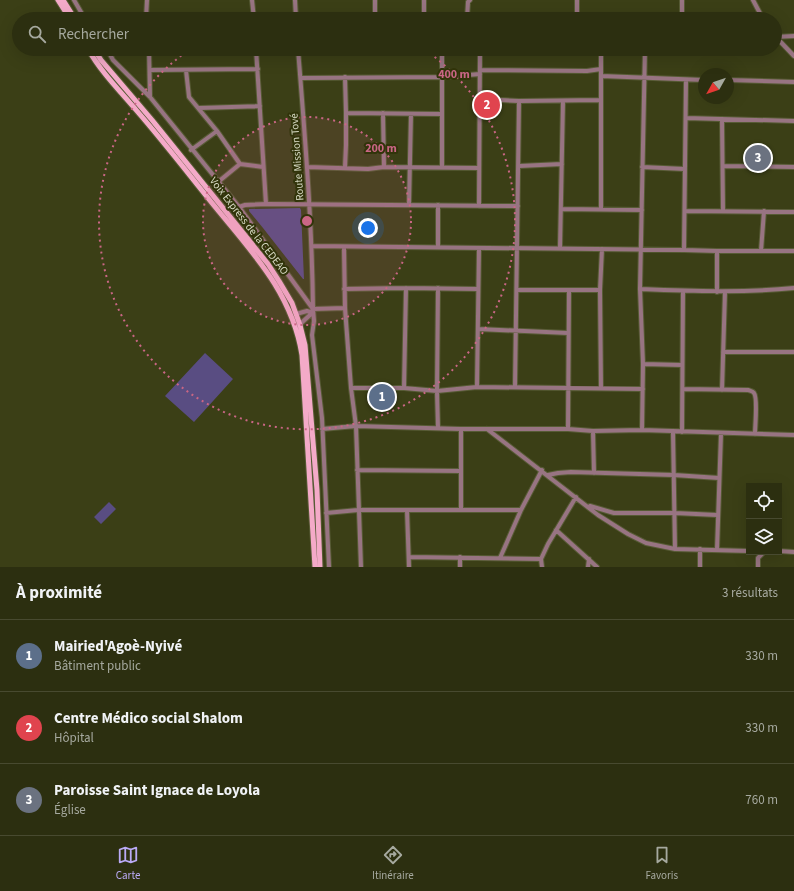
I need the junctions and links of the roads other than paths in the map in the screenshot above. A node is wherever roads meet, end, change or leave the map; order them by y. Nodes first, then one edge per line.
1 (58, 0) edge
2 (63, 0) edge
3 (74, 0) edge
4 (147, 0) edge
5 (252, 0) edge
6 (295, 0) edge
7 (375, 0) edge
8 (424, 0) edge
9 (470, 0) edge
10 (577, 0) edge
11 (682, 0) edge
12 (753, 0) edge
13 (66, 12) edge
14 (71, 12) edge
15 (81, 12) edge
16 (146, 12) edge
17 (253, 12) edge
18 (296, 12) edge
19 (375, 12) edge
20 (424, 12) edge
21 (467, 12) edge
22 (577, 12) edge
23 (682, 12) edge
24 (759, 12) edge
25 (794, 36) edge
26 (782, 37) edge
27 (782, 44) edge
28 (92, 56) edge
29 (98, 56) edge
30 (111, 56) edge
31 (149, 56) edge
32 (257, 56) edge
33 (298, 56) edge
34 (442, 56) edge
35 (480, 56) edge
36 (601, 56) edge
37 (645, 56) edge
38 (794, 56) edge
39 (101, 60) junction
40 (96, 64) junction
41 (258, 69) junction
42 (601, 69) junction
43 (150, 70) junction
44 (186, 70) junction
45 (480, 72) junction
46 (601, 76) junction
47 (344, 77) junction
48 (443, 77) junction
49 (644, 77) junction
50 (300, 78) junction
51 (686, 80) junction
52 (698, 80) edge
53 (734, 80) edge
54 (794, 82) edge
55 (150, 98) junction
56 (480, 100) junction
57 (563, 100) junction
58 (601, 100) junction
59 (519, 101) junction
60 (260, 106) junction
61 (199, 108) junction
62 (346, 113) junction
63 (383, 113) junction
64 (411, 114) junction
65 (442, 114) junction
66 (686, 118) junction
67 (722, 119) junction
68 (794, 121) edge
69 (217, 131) junction
70 (191, 150) junction
71 (240, 164) junction
72 (562, 164) junction
73 (308, 166) junction
74 (519, 166) junction
75 (724, 166) junction
76 (262, 167) junction
77 (345, 167) junction
78 (384, 167) junction
79 (410, 167) junction
80 (442, 167) junction
81 (642, 167) junction
82 (794, 167) edge
83 (479, 168) junction
84 (685, 168) junction
85 (218, 182) junction
86 (266, 204) junction
87 (310, 205) junction
88 (409, 205) junction
89 (438, 205) junction
90 (479, 206) junction
91 (518, 206) junction
92 (239, 207) junction
93 (561, 209) junction
94 (601, 210) junction
95 (642, 210) junction
96 (685, 211) junction
97 (723, 211) junction
98 (764, 211) junction
99 (794, 212) edge
100 (312, 246) junction
101 (344, 247) junction
102 (438, 247) junction
103 (479, 248) junction
104 (518, 248) junction
105 (560, 248) junction
106 (602, 249) junction
107 (640, 250) junction
108 (684, 250) junction
109 (717, 251) junction
110 (761, 251) junction
111 (794, 251) edge
112 (406, 288) junction
113 (438, 288) junction
114 (794, 288) edge
115 (344, 289) junction
116 (478, 289) junction
117 (640, 289) junction
118 (517, 290) junction
119 (569, 290) junction
120 (600, 290) junction
121 (682, 291) junction
122 (717, 292) junction
123 (725, 292) junction
124 (345, 308) junction
125 (312, 310) junction
126 (296, 314) junction
127 (298, 326) junction
128 (478, 329) junction
129 (517, 330) junction
130 (568, 333) junction
131 (723, 352) junction
132 (794, 352) edge
133 (643, 364) junction
134 (682, 365) junction
135 (477, 387) junction
136 (515, 387) junction
137 (568, 387) junction
138 (351, 388) junction
139 (404, 388) junction
140 (601, 388) junction
141 (643, 388) junction
142 (683, 389) junction
143 (722, 390) junction
144 (437, 391) junction
145 (356, 426) junction
146 (438, 428) junction
147 (486, 428) junction
148 (568, 428) junction
149 (461, 429) junction
150 (322, 430) junction
151 (642, 430) junction
152 (593, 431) junction
153 (673, 432) junction
154 (682, 432) junction
155 (721, 434) junction
156 (755, 434) junction
157 (794, 435) edge
158 (312, 465) junction
159 (357, 470) junction
160 (542, 470) junction
161 (461, 471) junction
162 (594, 473) junction
163 (548, 475) junction
164 (674, 475) junction
165 (719, 478) junction
166 (576, 497) junction
167 (587, 506) junction
168 (358, 510) junction
169 (407, 510) junction
170 (461, 510) junction
171 (521, 510) junction
172 (609, 512) junction
173 (326, 513) junction
174 (675, 513) junction
175 (717, 515) junction
176 (605, 519) junction
177 (556, 530) junction
178 (675, 549) junction
179 (700, 550) junction
180 (717, 550) junction
181 (782, 551) edge
182 (746, 552) edge
183 (794, 552) edge
184 (754, 555) edge
185 (761, 555) edge
186 (409, 557) junction
187 (460, 557) junction
188 (500, 558) junction
189 (758, 558) junction
190 (541, 559) junction
191 (589, 559) junction
192 (315, 567) edge
193 (320, 567) edge
194 (329, 567) edge
195 (361, 567) edge
196 (409, 567) edge
197 (460, 567) edge
198 (542, 567) edge
199 (588, 567) edge
200 (597, 567) edge
201 (700, 567) edge
202 (758, 567) edge

1 - 13 main road
2 - 14 main road
3 - 15 street
4 - 16 street
5 - 17 street
6 - 18 street
7 - 19 street
8 - 20 street
9 - 21 street
10 - 22 street
11 - 23 street
12 - 24 street
25 - 26 street
27 - 38 street
28 - 40 main road
29 - 39 main road, Voix Express de la CEDEAO
30 - 55 street
31 - 43 street
32 - 41 street
33 - 50 street, Route Mission Tové
34 - 48 street
35 - 45 street
36 - 42 street
37 - 49 street
39 - 40 main road
39 - 126 main road, Voix Express de la CEDEAO
40 - 127 main road
41 - 44 street
41 - 60 street
42 - 45 street
42 - 46 street
43 - 44 street
43 - 55 street
44 - 61 street
45 - 48 street
45 - 56 street
46 - 49 street
46 - 58 street
47 - 48 street
47 - 50 street
47 - 62 street
48 - 65 street
49 - 51 street
49 - 81 street
50 - 73 street, Route Mission Tové
51 - 52 street
51 - 66 street
53 - 54 street
55 - 70 street
56 - 59 street
56 - 83 street
57 - 58 street
57 - 59 street
57 - 72 street
58 - 94 street
59 - 74 street
60 - 61 street
60 - 76 street
61 - 69 street
62 - 63 street
62 - 77 street
63 - 64 street
63 - 78 street
64 - 65 street
64 - 79 street
65 - 80 street
66 - 67 street
66 - 84 street
67 - 68 street
67 - 75 street
69 - 70 street
69 - 71 street
70 - 85 street
71 - 76 street
71 - 85 street
72 - 74 street
72 - 93 street
73 - 77 street
73 - 87 street, Route Mission Tové
74 - 91 street
75 - 82 street
75 - 97 street
76 - 86 street
77 - 78 street
78 - 79 street
79 - 80 street
79 - 88 street
80 - 83 street
81 - 84 street
81 - 95 street
83 - 90 street
84 - 96 street
85 - 92 street
86 - 87 street
86 - 92 street
87 - 88 street
87 - 100 street, Route Mission Tové
88 - 89 street
89 - 90 street
89 - 102 street
90 - 91 street
91 - 104 street
92 - 125 street
93 - 94 street
93 - 105 street
94 - 95 street
95 - 107 street
96 - 97 street
96 - 108 street
97 - 98 street
98 - 99 street
98 - 110 street
100 - 101 street
100 - 125 street, Route Mission Tové
101 - 102 street
101 - 115 street
102 - 103 street
103 - 104 street
103 - 116 street
104 - 105 street
104 - 118 street
105 - 106 street
106 - 107 street
106 - 120 street
107 - 108 street
107 - 117 street
108 - 109 street
109 - 110 street
109 - 122 street
110 - 111 street
112 - 113 street
112 - 115 street
112 - 139 street
113 - 116 street
113 - 144 street
114 - 123 street
115 - 124 street
116 - 128 street
117 - 121 street
117 - 133 street
118 - 119 street
118 - 129 street
119 - 120 street
119 - 130 street
120 - 140 street
121 - 122 street
121 - 134 street
122 - 123 street
123 - 131 street
124 - 125 street
124 - 138 street
125 - 126 street
125 - 127 street
125 - 150 street, Route Mission Tové
126 - 127 main road, Voix Express de la CEDEAO
127 - 158 main road
128 - 129 street
128 - 135 street
129 - 130 street
129 - 136 street
130 - 137 street
131 - 132 street
131 - 143 street
133 - 134 street
133 - 141 street
134 - 142 street
135 - 136 street
135 - 144 street
136 - 137 street
137 - 140 street
137 - 148 street
138 - 139 street
138 - 145 street
139 - 144 street
140 - 141 street
141 - 151 street
142 - 143 street
142 - 154 street
143 - 156 street
144 - 146 street
145 - 146 street
145 - 150 street
145 - 159 street
146 - 149 street
147 - 148 street
147 - 149 street
147 - 160 street
148 - 152 street
149 - 161 street
150 - 173 street, Route Mission Tové
151 - 152 street
151 - 153 street
152 - 162 street
153 - 154 street
153 - 164 street
154 - 155 street
155 - 156 street
155 - 165 street
156 - 157 street
158 - 192 main road
158 - 193 main road
159 - 161 street
159 - 168 street
160 - 163 street
160 - 171 street
161 - 170 street
162 - 163 street
162 - 164 street
163 - 166 street
164 - 165 street
164 - 174 street
165 - 175 street
166 - 167 street
166 - 177 street
167 - 172 street
167 - 176 street
168 - 169 street
168 - 173 street
168 - 195 street
169 - 170 street
169 - 186 street
170 - 171 street
171 - 188 street
172 - 174 street
172 - 176 street
173 - 194 street, Route Mission Tové
174 - 175 street
174 - 178 street
175 - 180 street
176 - 178 street
177 - 190 street
177 - 191 street
178 - 179 street
179 - 180 street
179 - 201 street
180 - 182 street
181 - 183 street
184 - 189 street
185 - 189 street
186 - 187 street
186 - 196 street
187 - 188 street
187 - 197 street
188 - 190 street
189 - 202 street
190 - 198 street
191 - 199 street
191 - 200 street

